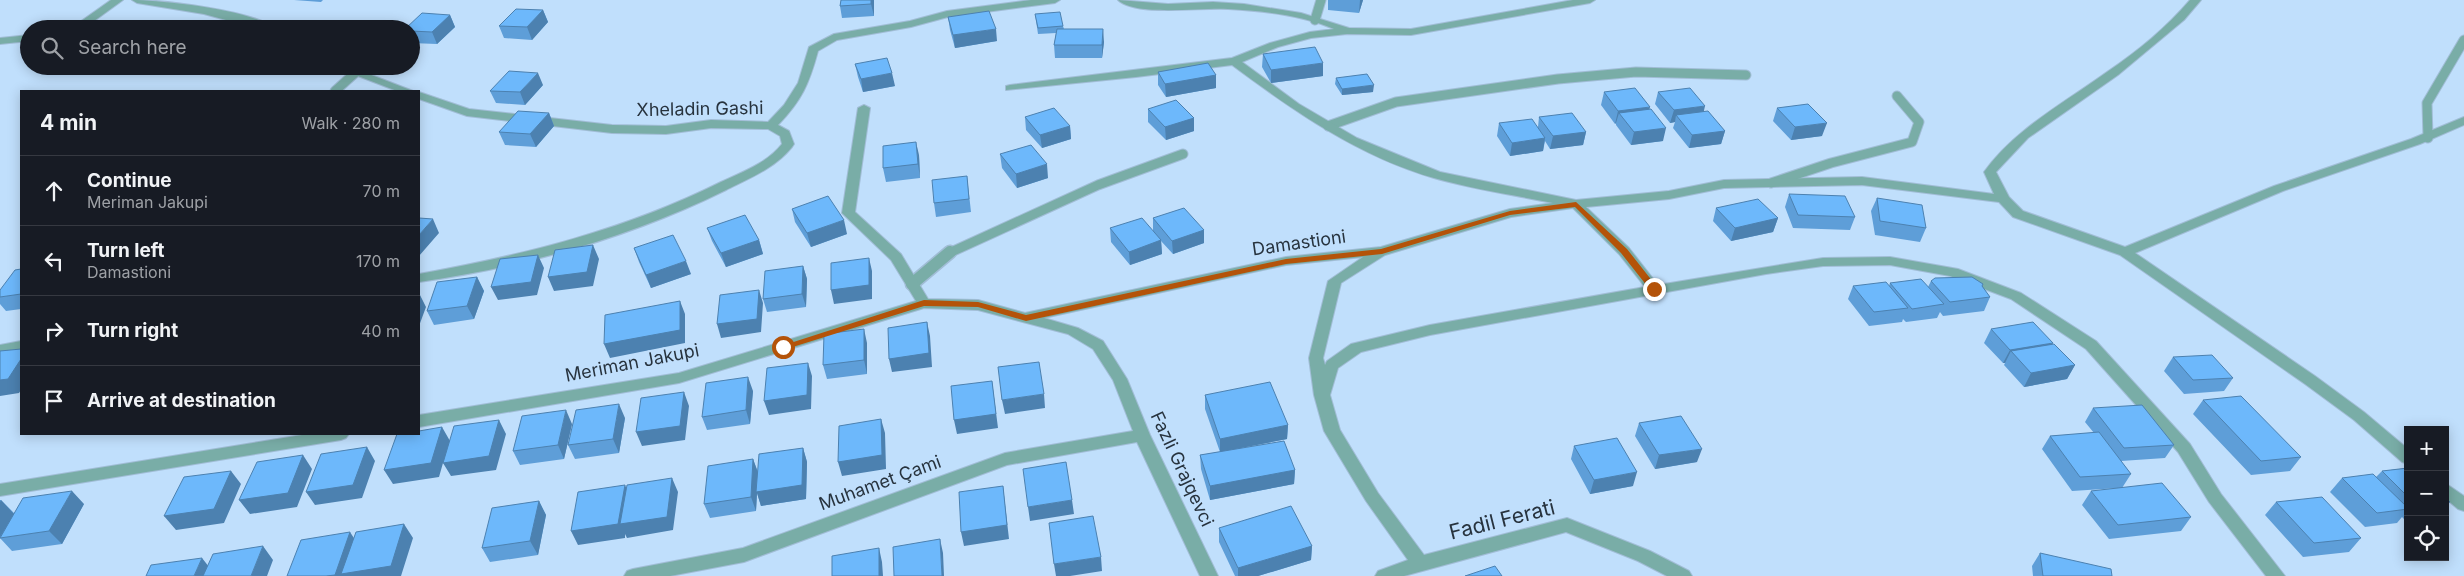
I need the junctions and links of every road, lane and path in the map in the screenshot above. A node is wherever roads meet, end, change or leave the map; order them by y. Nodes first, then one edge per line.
1 (118, 0) edge
2 (137, 0) edge
3 (1055, 0) edge
4 (1123, 0) edge
5 (1322, 0) edge
6 (1590, 0) edge
7 (2196, 0) edge
8 (89, 20) edge
9 (244, 20) edge
10 (1315, 20) junction
11 (1348, 31) junction
12 (20, 39) edge
13 (2464, 40) edge
14 (0, 41) edge
15 (1234, 61) junction
16 (354, 75) edge
17 (358, 75) edge
18 (1746, 75) dead end
19 (1010, 88) dead end
20 (336, 90) edge
21 (404, 90) edge
22 (420, 95) edge
23 (1897, 96) dead end
24 (864, 108) dead end
25 (2464, 121) edge
26 (771, 126) junction
27 (1328, 126) junction
28 (2428, 138) junction
29 (1183, 154) dead end
30 (1771, 183) junction
31 (2002, 199) junction
32 (1576, 204) junction
33 (1382, 252) junction
34 (2125, 252) junction
35 (420, 278) edge
36 (912, 284) junction
37 (1654, 289) junction
38 (924, 303) junction
39 (1026, 318) junction
40 (20, 346) edge
41 (0, 350) edge
42 (1120, 379) joint
43 (1322, 395) junction
44 (420, 421) edge
45 (336, 435) edge
46 (1142, 435) junction
47 (2404, 455) edge
48 (0, 490) edge
49 (2449, 492) edge
50 (2464, 505) edge
51 (1420, 563) junction
52 (633, 576) edge
53 (1209, 576) edge
54 (1384, 576) edge
55 (1683, 576) edge
56 (2276, 576) edge

1 - 8 street
2 - 9 street
3 - 26 street
4 - 10 street
5 - 10 lane
6 - 11 street
7 - 31 street
10 - 11 street
11 - 15 street
12 - 14 street
13 - 28 lane
15 - 19 street
15 - 27 street
16 - 20 lane
17 - 21 street
18 - 27 lane
22 - 26 street, Xheladin Gashi
23 - 30 lane
24 - 36 street
25 - 28 street
26 - 35 street, Xheladin Gashi
27 - 32 street
28 - 34 street
29 - 36 lane
30 - 31 street, Damastioni
30 - 32 street, Damastioni
31 - 34 street
32 - 33 street, Damastioni
32 - 37 street
33 - 39 street, Damastioni
33 - 43 street
34 - 47 street
36 - 38 street
37 - 43 street
37 - 56 street
38 - 39 street, Meriman Jakupi
38 - 44 street, Meriman Jakupi
39 - 42 street, Meriman Jakupi
40 - 41 street
42 - 46 street, Fazli Grajqevci
43 - 51 street
45 - 48 street
46 - 52 street, Muhamet Çami
46 - 53 street, Fazli Grajqevci
49 - 50 street
51 - 54 street, Fadil Ferati
51 - 55 street, Fadil Ferati

